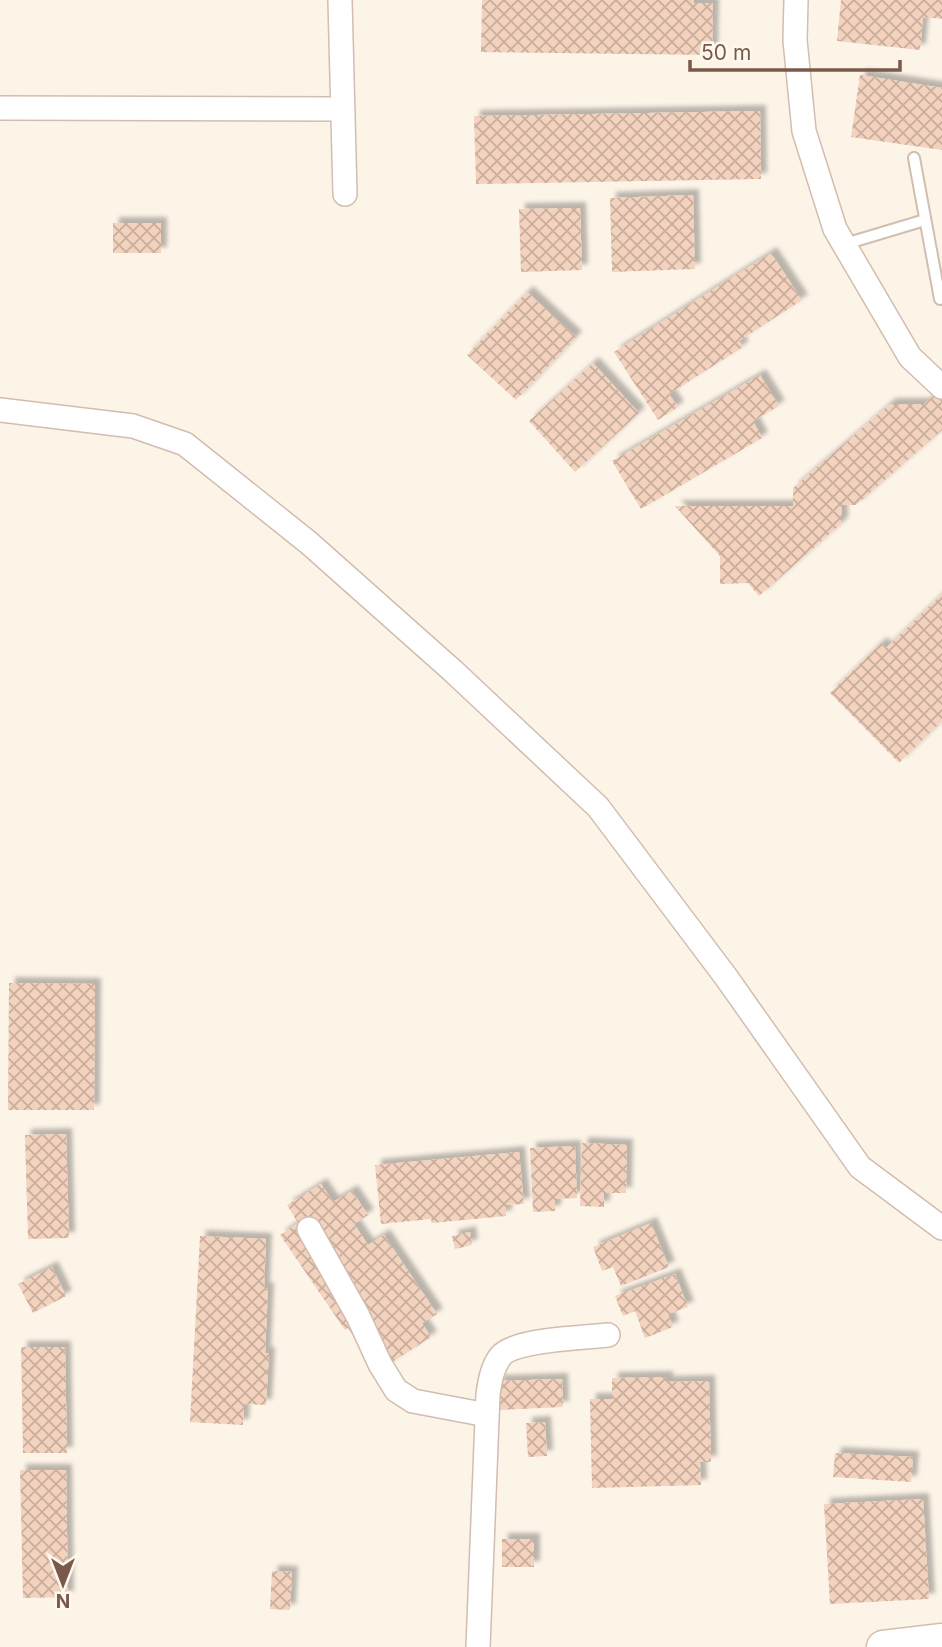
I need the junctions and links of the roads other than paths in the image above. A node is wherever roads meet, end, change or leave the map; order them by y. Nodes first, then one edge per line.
1 (340, 0) edge
2 (796, 0) edge
3 (0, 108) edge
4 (343, 109) junction
5 (914, 158) dead end
6 (345, 194) dead end
7 (925, 220) junction
8 (845, 244) junction
9 (940, 299) dead end
10 (942, 387) edge
11 (0, 410) edge
12 (942, 1228) edge
13 (309, 1229) dead end
14 (608, 1335) dead end
15 (487, 1415) junction
16 (942, 1640) edge
17 (478, 1647) edge
18 (883, 1647) edge

1 - 4 street
2 - 8 street
3 - 4 street
4 - 6 street
5 - 7 lane
7 - 8 lane
7 - 9 lane
8 - 10 street
11 - 12 street
13 - 15 street
14 - 15 street
15 - 17 street
16 - 18 street

